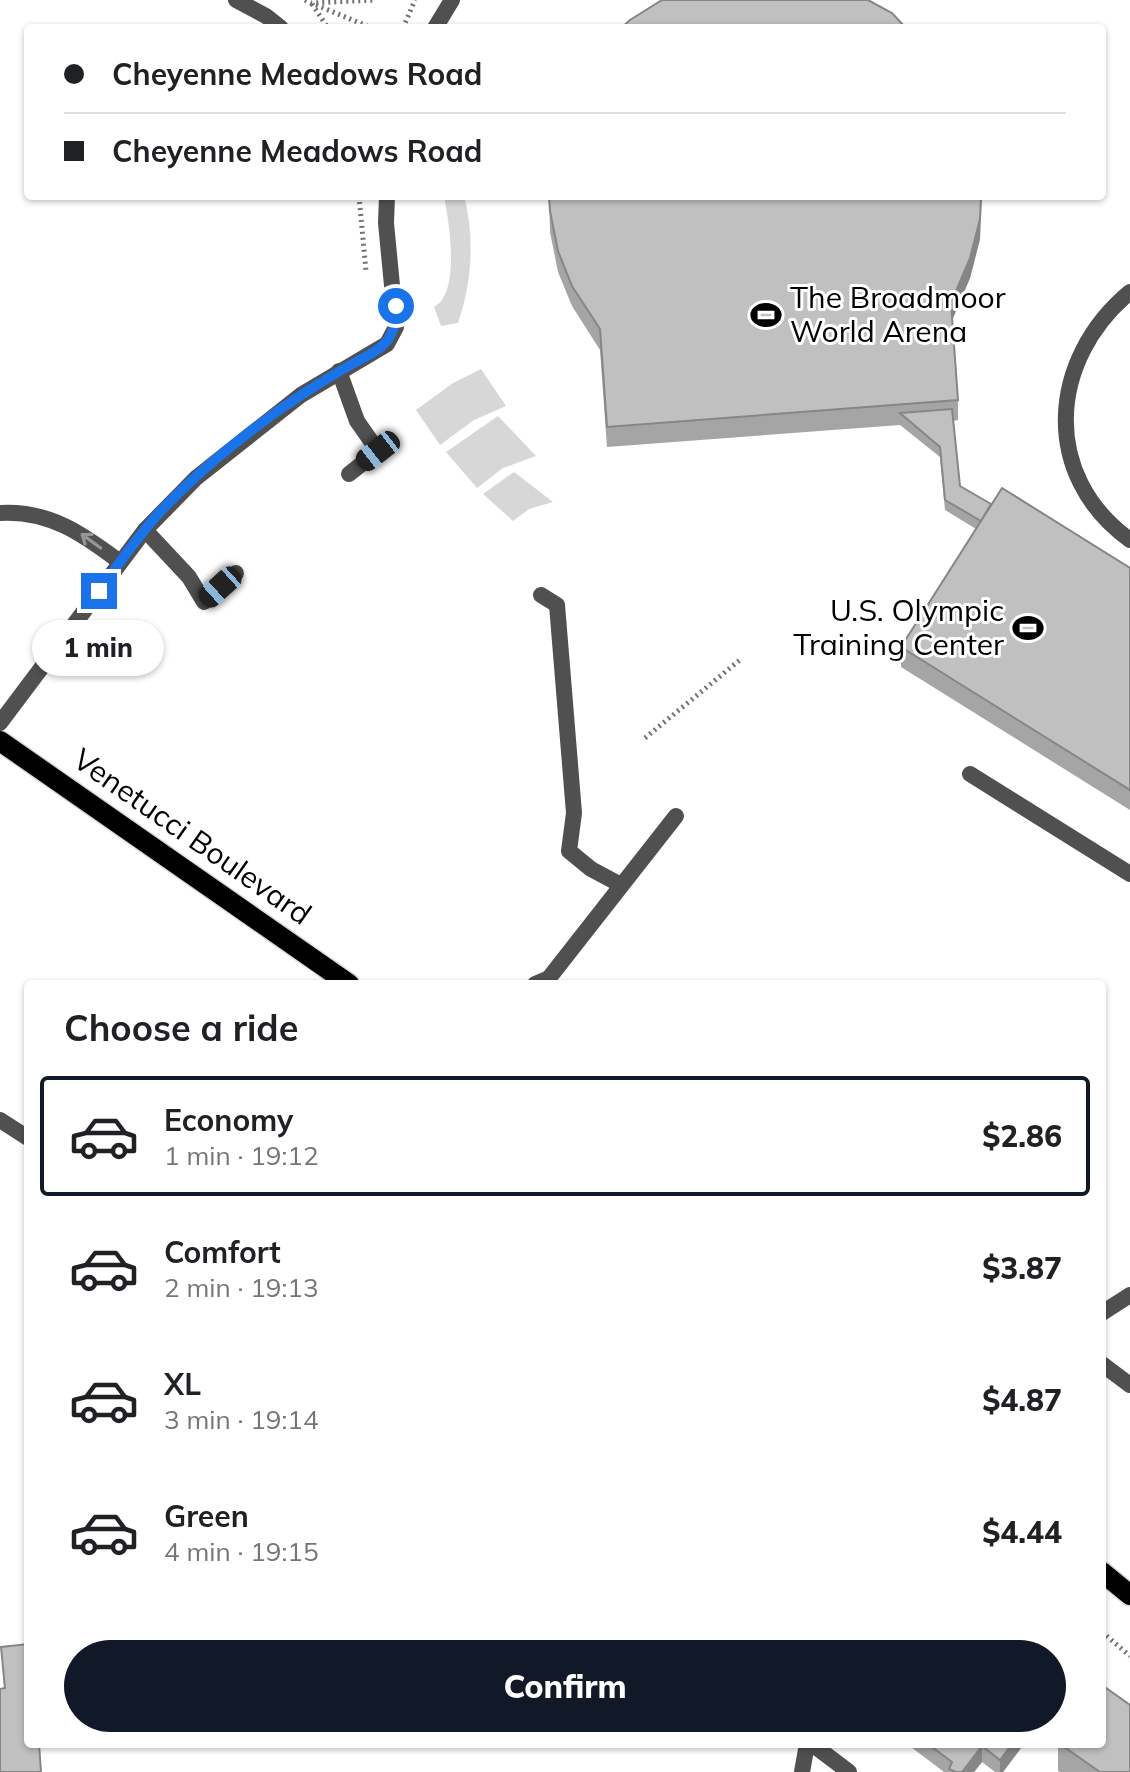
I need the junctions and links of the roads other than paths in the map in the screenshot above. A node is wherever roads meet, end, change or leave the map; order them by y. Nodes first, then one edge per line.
1 (236, 0) edge
2 (452, 0) edge
3 (275, 24) edge
4 (437, 24) edge
5 (387, 200) edge
6 (1130, 292) edge
7 (339, 371) junction
8 (349, 474) dead end
9 (0, 513) edge
10 (145, 530) junction
11 (1130, 540) edge
12 (120, 562) junction
13 (236, 573) dead end
14 (541, 595) dead end
15 (0, 723) edge
16 (0, 741) edge
17 (970, 774) dead end
18 (676, 816) dead end
19 (1130, 874) edge
20 (621, 885) junction
21 (336, 980) edge
22 (549, 980) edge
23 (0, 1120) edge
24 (24, 1135) edge
25 (1130, 1295) edge
26 (1106, 1310) edge
27 (1106, 1367) edge
28 (1130, 1385) edge
29 (1106, 1575) edge
30 (1130, 1595) edge
31 (809, 1748) edge
32 (816, 1748) edge
33 (802, 1772) edge
34 (849, 1772) edge

1 - 3 street
2 - 4 street
5 - 7 street
6 - 11 street
7 - 8 street
7 - 10 street
12 -> 9 street
10 - 12 street
10 - 13 street
12 - 15 street
14 - 20 street
16 - 21 main road, Venetucci Boulevard
17 - 19 street
18 - 20 street
20 - 22 street
23 - 24 street
25 - 26 street
27 - 28 street
29 - 30 main road
31 - 33 street
32 - 34 street

